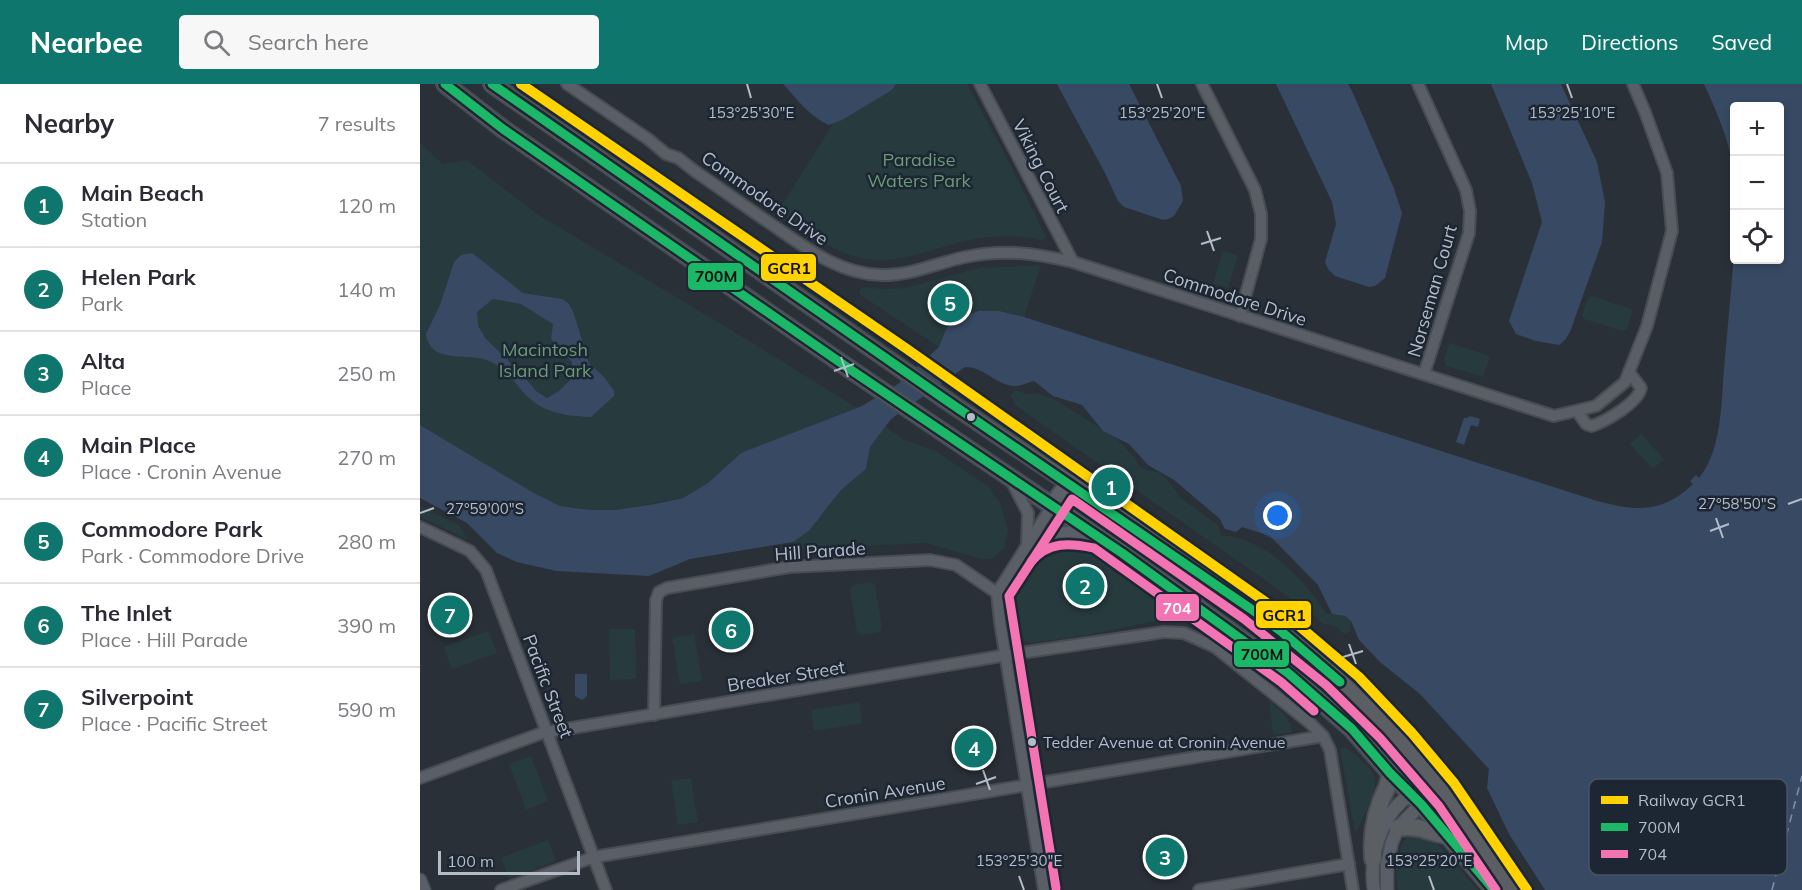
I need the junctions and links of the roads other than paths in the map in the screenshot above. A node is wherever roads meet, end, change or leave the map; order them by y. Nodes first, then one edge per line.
1 (445, 84) edge
2 (492, 84) edge
3 (567, 84) edge
4 (980, 84) edge
5 (1202, 84) edge
6 (1418, 84) edge
7 (1633, 84) edge
8 (1073, 262) junction
9 (1240, 316) junction
10 (1629, 372) junction
11 (1424, 374) junction
12 (1577, 411) junction
13 (1008, 476) junction
14 (1069, 482) junction
15 (1052, 506) junction
16 (420, 527) edge
17 (1099, 537) junction
18 (1027, 547) junction
19 (997, 593) junction
20 (1007, 656) junction
21 (654, 715) junction
22 (548, 732) junction
23 (1323, 736) junction
24 (1390, 773) junction
25 (420, 778) edge
26 (1434, 782) junction
27 (1028, 785) junction
28 (1416, 798) junction
29 (1398, 828) junction
30 (1449, 836) junction
31 (594, 857) junction
32 (1373, 860) junction
33 (1349, 864) junction
34 (420, 880) edge
35 (424, 890) edge
36 (501, 890) edge
37 (606, 890) edge
38 (1044, 890) edge
39 (1199, 890) edge
40 (1353, 890) edge
41 (1374, 890) edge
42 (1387, 890) edge
43 (1494, 890) edge
44 (1510, 890) edge

1 - 13 highway
2 - 14 highway
3 - 8 street, Commodore Drive
4 - 8 street, Viking Court
5 - 9 street
6 - 11 street, Norseman Court
7 - 10 street, Commodore Drive
8 - 9 street, Commodore Drive
9 - 11 street, Commodore Drive
10 - 12 street, Commodore Drive
10 - 12 street
11 - 12 street, Commodore Drive
13 - 15 highway
13 - 18 street
14 - 15 main road
14 - 26 highway
15 - 17 highway
15 - 18 street
16 - 22 street, Pacific Street
17 - 18 street
17 - 24 highway
18 - 19 street
19 - 20 street
19 - 21 street, Hill Parade
20 - 21 street, Breaker Street
20 - 23 street, Breaker Street
20 - 27 street
21 - 22 street, Breaker Street
22 - 25 street, Breaker Street
22 - 31 street, Pacific Street
23 - 27 street, Cronin Avenue
23 - 33 street
24 - 28 highway
24 - 32 highway
26 - 28 street
26 - 44 highway
27 - 31 street, Cronin Avenue
27 - 38 street
28 - 29 street
28 - 30 highway
28 - 32 street
29 - 30 highway
29 - 42 street
30 - 43 highway
31 - 36 street, Cronin Avenue
31 - 37 street, Pacific Street
32 - 41 street
33 - 39 street
33 - 40 street
34 - 35 street

